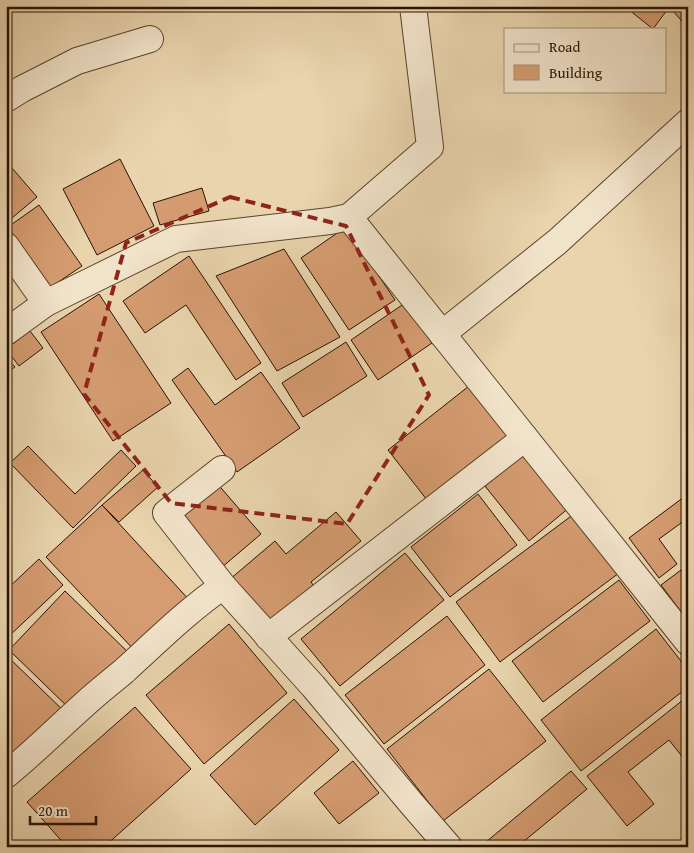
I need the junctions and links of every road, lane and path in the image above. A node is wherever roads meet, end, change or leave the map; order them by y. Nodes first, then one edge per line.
1 (413, 6) edge
2 (150, 39) dead end
3 (6, 99) edge
4 (688, 122) edge
5 (349, 217) junction
6 (6, 246) edge
7 (46, 303) junction
8 (6, 332) edge
9 (442, 334) junction
10 (525, 438) junction
11 (222, 470) dead end
12 (223, 586) junction
13 (268, 637) junction
14 (688, 642) edge
15 (6, 775) edge
16 (448, 847) edge

1 - 5 street
2 - 3 street
4 - 9 street
5 - 7 street
5 - 9 street
6 - 7 street
7 - 8 street
9 - 10 street
10 - 13 street
10 - 14 street
11 - 12 street
12 - 13 street
12 - 15 street
13 - 16 street

